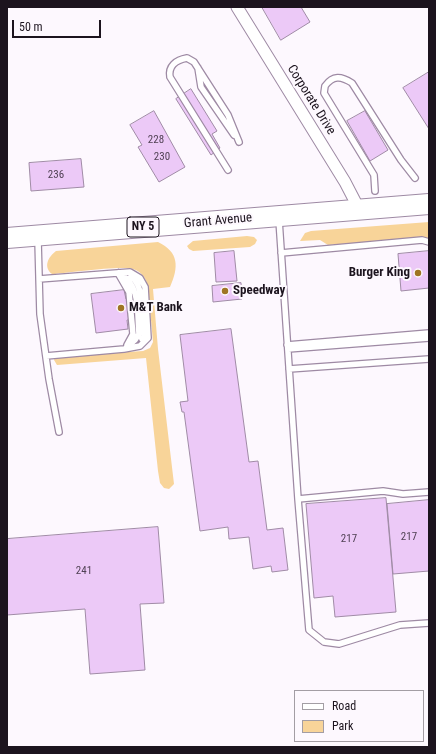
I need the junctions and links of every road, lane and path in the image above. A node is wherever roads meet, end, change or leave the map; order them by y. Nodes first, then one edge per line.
1 (237, 7) edge
2 (239, 142) dead end
3 (228, 170) dead end
4 (415, 178) dead end
5 (375, 191) dead end
6 (429, 204) edge
7 (359, 210) junction
8 (278, 216) junction
9 (38, 235) junction
10 (7, 238) edge
11 (429, 242) edge
12 (281, 253) junction
13 (117, 272) junction
14 (39, 279) junction
15 (429, 333) edge
16 (429, 338) edge
17 (287, 347) junction
18 (124, 349) junction
19 (46, 356) junction
20 (429, 359) edge
21 (289, 369) junction
22 (60, 432) dead end
23 (429, 492) edge
24 (298, 499) junction
25 (429, 623) edge

1 - 7 street, Corporate Drive
2 - 3 lane
4 - 5 lane
6 - 7 highway, Grant Avenue / NY 5
7 - 8 highway, Grant Avenue / NY 5
8 - 9 highway, Grant Avenue / NY 5
8 - 12 lane
9 - 10 highway, Grant Avenue / NY 5
9 - 14 lane
11 - 12 lane
12 - 17 lane
13 - 14 lane
13 - 18 lane
13 - 18 lane
14 - 19 lane
15 - 17 lane
16 - 17 lane
17 - 21 lane
18 - 19 lane
19 - 22 lane
20 - 21 lane
21 - 24 lane
23 - 24 lane
24 - 25 lane

